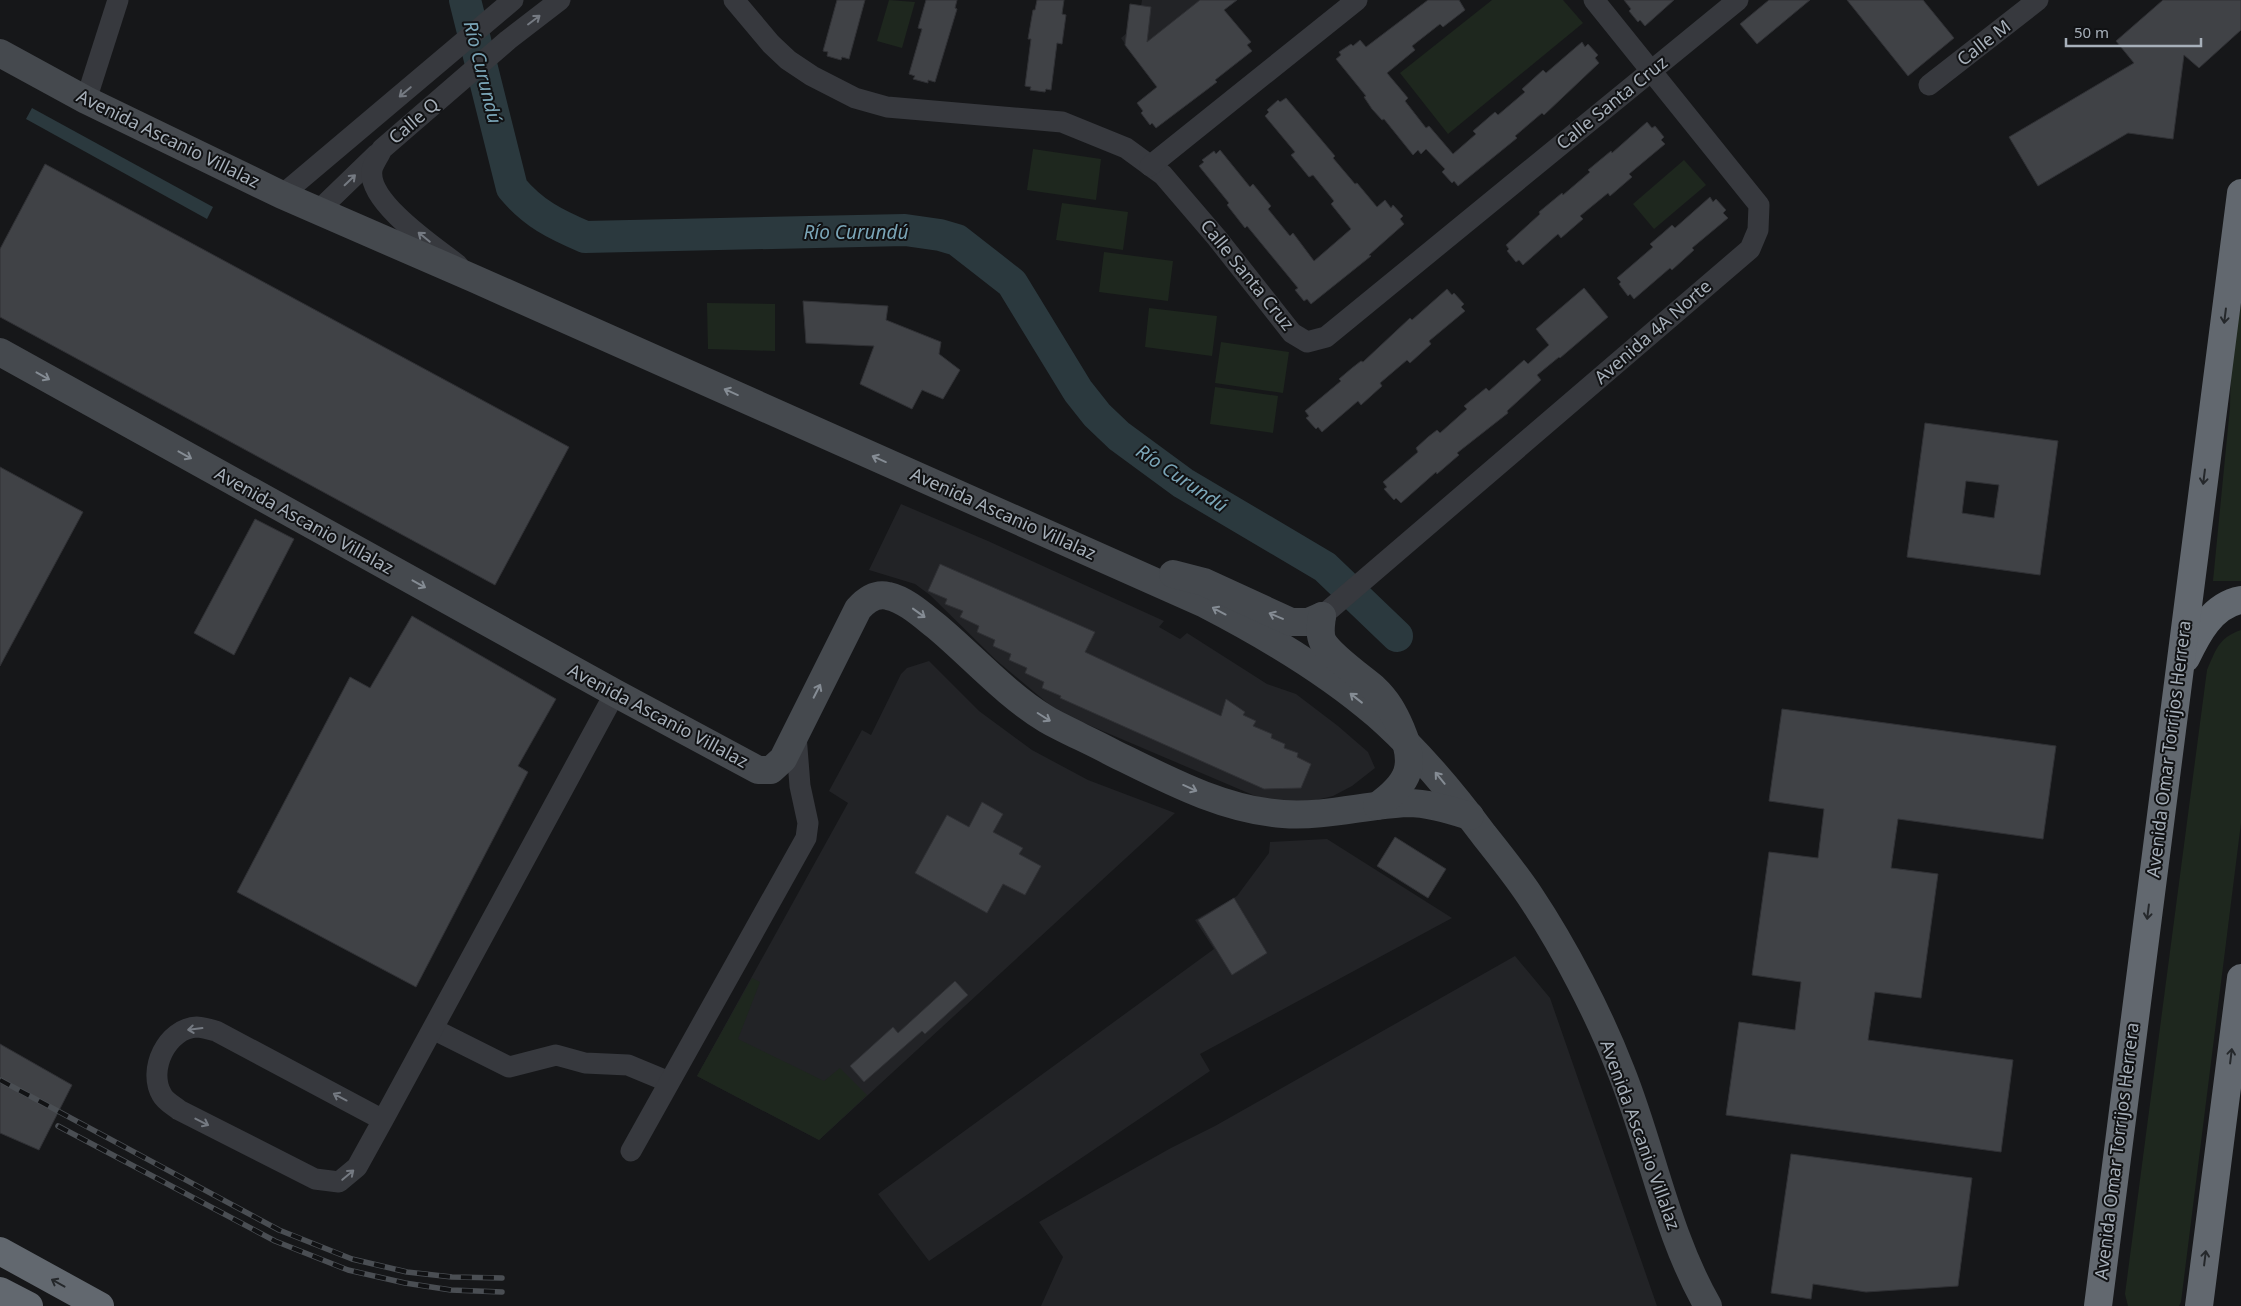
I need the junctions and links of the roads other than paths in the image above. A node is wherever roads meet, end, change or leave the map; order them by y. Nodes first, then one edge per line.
1 (118, 0) edge
2 (560, 0) edge
3 (734, 0) edge
4 (1357, 0) edge
5 (1594, 0) edge
6 (1738, 0) edge
7 (2038, 0) edge
8 (507, 6) edge
9 (0, 53) edge
10 (1651, 71) junction
11 (1929, 85) dead end
12 (86, 100) junction
13 (382, 149) junction
14 (1150, 166) junction
15 (2241, 193) edge
16 (282, 195) junction
17 (318, 211) junction
18 (475, 279) junction
19 (0, 352) edge
20 (1127, 568) junction
21 (2241, 600) edge
22 (1326, 613) junction
23 (2178, 673) junction
24 (615, 693) junction
25 (796, 735) junction
26 (1406, 741) junction
27 (1378, 806) junction
28 (1470, 816) junction
29 (2241, 978) edge
30 (433, 1029) junction
31 (669, 1082) junction
32 (383, 1120) junction
33 (631, 1151) dead end
34 (0, 1251) edge
35 (2102, 1278) junction
36 (0, 1291) edge
37 (2199, 1304) edge
38 (29, 1306) edge
39 (100, 1306) edge
40 (1708, 1306) edge
41 (2098, 1306) edge
42 (2111, 1306) edge

1 - 12 street
13 -> 2 street, Calle Q
3 - 14 street, Calle Santa Cruz
4 - 14 street
5 - 10 street, Avenida 4A Norte
6 - 10 street, Calle Santa Cruz
7 - 11 street, Calle M
8 -> 16 street, Calle Q
9 - 12 main road, Avenida Ascanio Villalaz
10 - 14 street, Calle Santa Cruz
10 - 22 street, Avenida 4A Norte
12 - 16 main road, Avenida Ascanio Villalaz
17 -> 13 street
18 -> 13 street, Calle Q
15 -> 23 highway, Avenida Omar Torrijos Herrera
16 - 17 main road, Avenida Ascanio Villalaz
17 - 18 main road, Avenida Ascanio Villalaz
20 -> 18 main road, Avenida Ascanio Villalaz
19 -> 24 main road, Avenida Ascanio Villalaz
22 -> 20 main road
26 -> 20 main road, Avenida Ascanio Villalaz
21 - 23 highway
22 - 26 main road
23 -> 35 highway, Avenida Omar Torrijos Herrera
24 - 25 main road, Avenida Ascanio Villalaz
24 - 30 street
25 -> 27 main road, Avenida Ascanio Villalaz
25 - 31 street
26 - 27 main road
28 -> 26 main road, Avenida Ascanio Villalaz
27 - 28 main road, Avenida Ascanio Villalaz
28 - 40 main road, Avenida Ascanio Villalaz
37 -> 29 highway
30 - 31 street
30 - 32 street
31 - 33 street
32 -> 32 street
39 -> 34 highway
35 - 41 highway, Avenida Omar Torrijos Herrera
35 - 42 highway
36 - 38 highway

